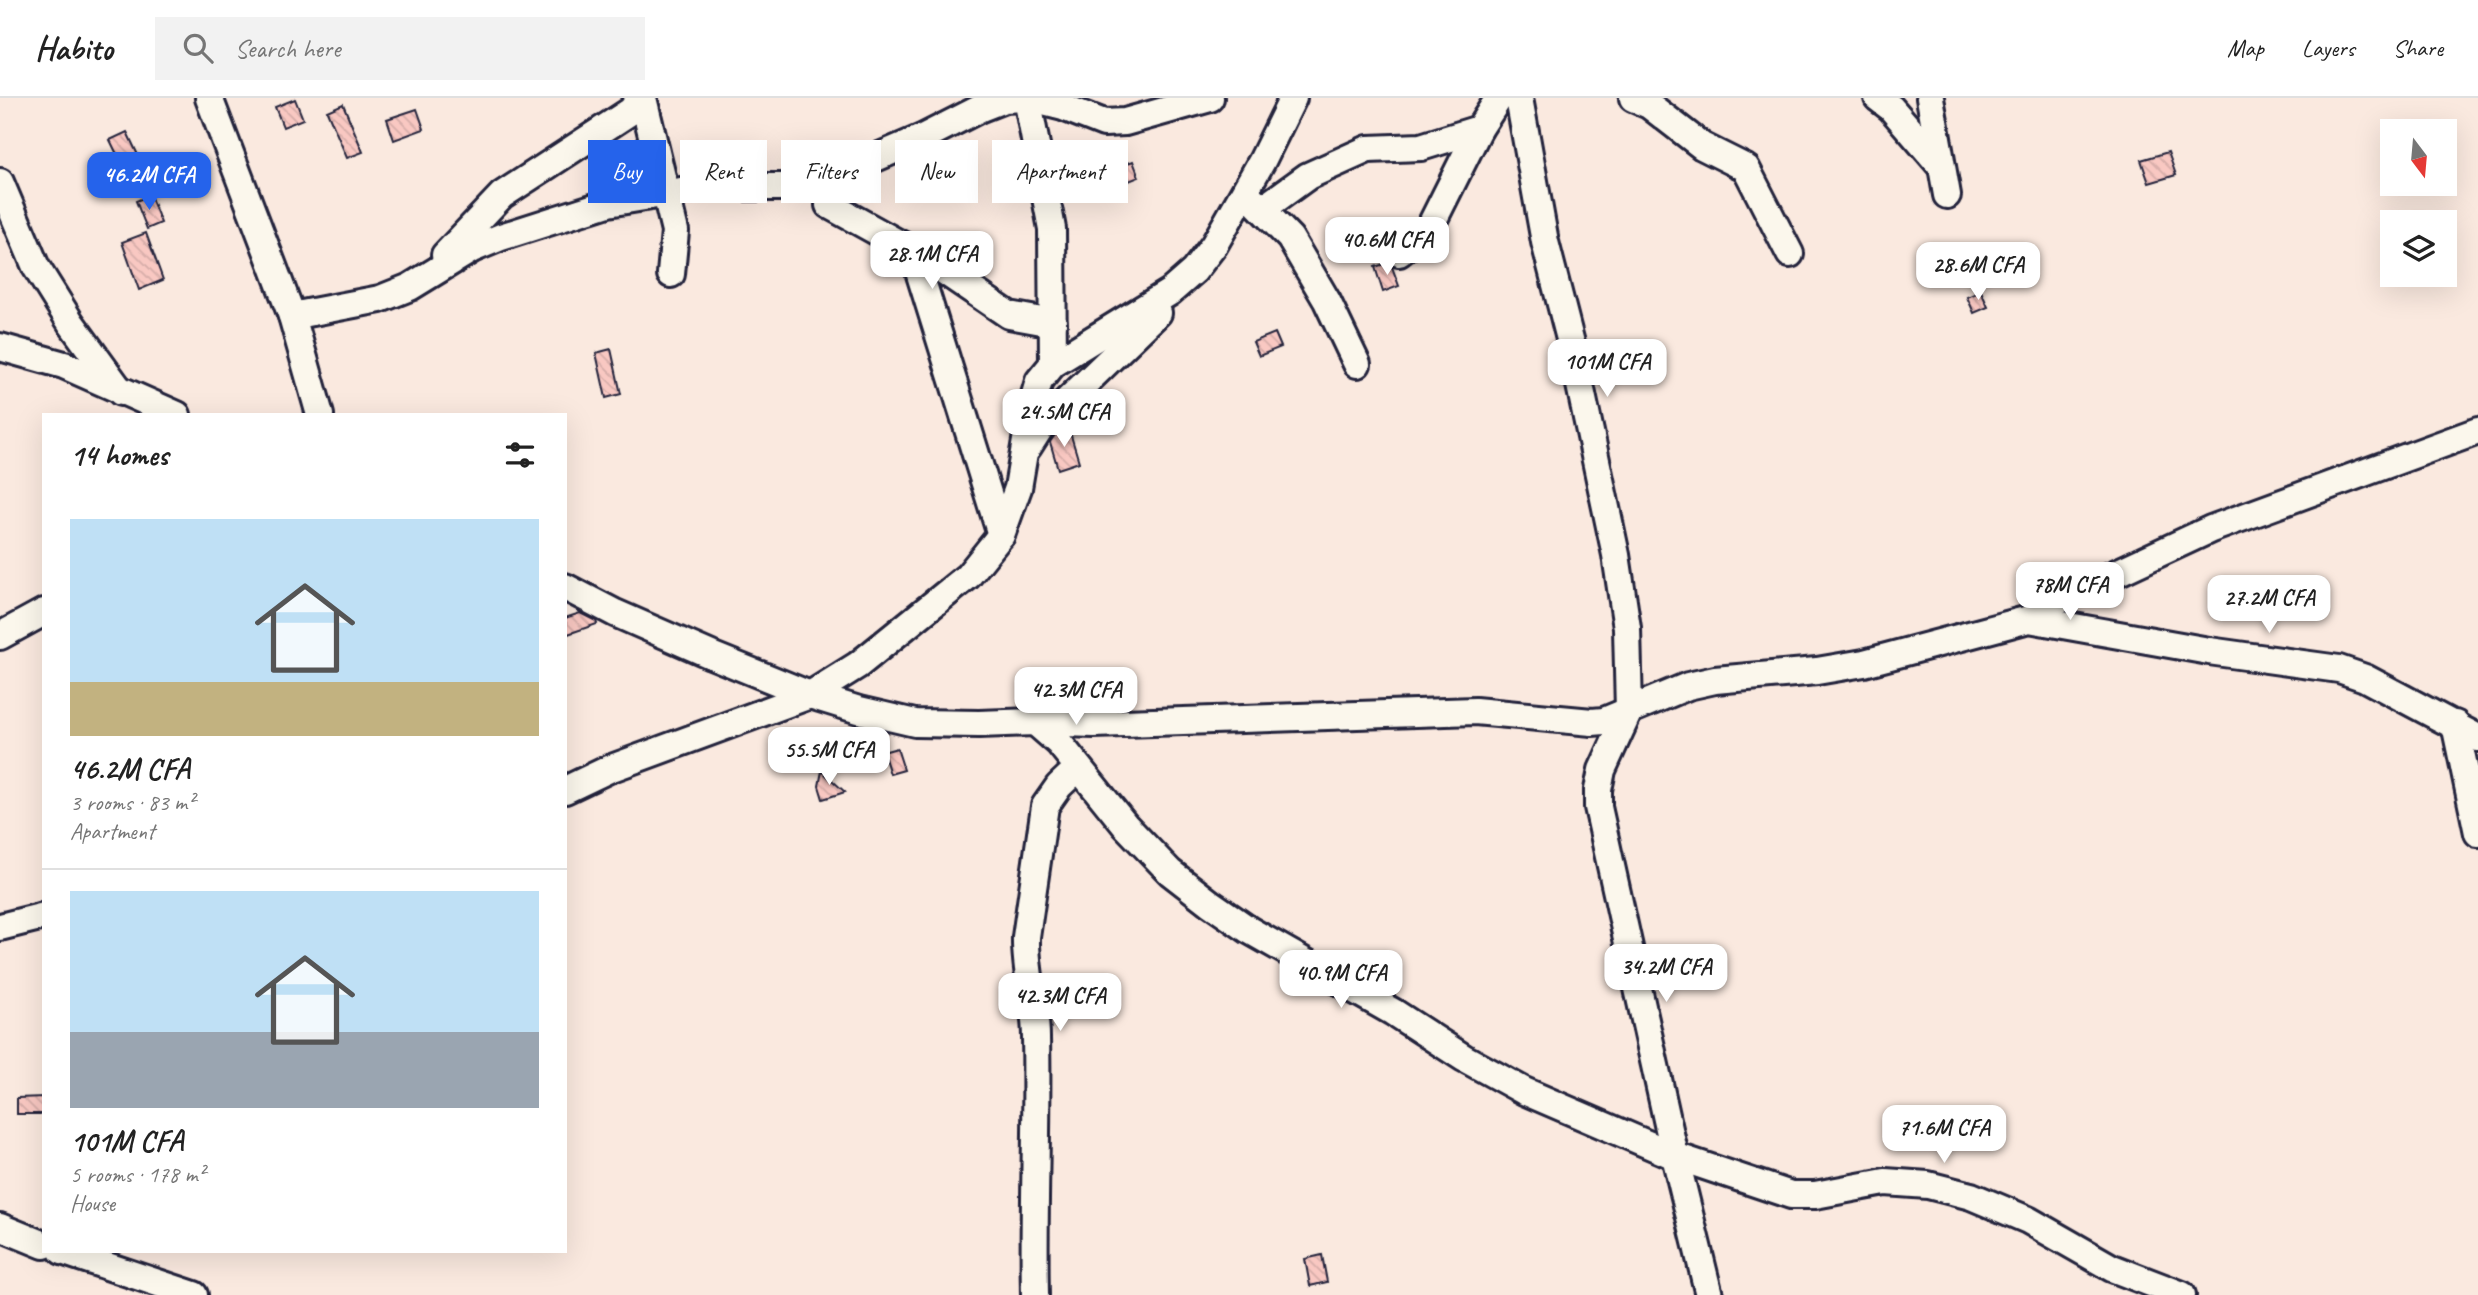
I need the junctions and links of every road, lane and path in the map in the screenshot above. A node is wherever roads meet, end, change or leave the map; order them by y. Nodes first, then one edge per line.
1 (209, 98) edge
2 (642, 98) edge
3 (1027, 98) edge
4 (1210, 98) edge
5 (1293, 98) edge
6 (1499, 98) edge
7 (1519, 98) edge
8 (1633, 98) edge
9 (1878, 98) edge
10 (1930, 98) edge
11 (1479, 129) junction
12 (653, 140) edge
13 (1942, 167) junction
14 (0, 182) edge
15 (666, 192) joint
16 (1245, 192) junction
17 (1947, 195) dead end
18 (613, 203) edge
19 (829, 205) dead end
20 (1268, 205) dead end
21 (913, 252) junction
22 (1399, 253) dead end
23 (1790, 254) dead end
24 (671, 274) dead end
25 (424, 277) junction
26 (1158, 313) dead end
27 (292, 316) junction
28 (1053, 323) junction
29 (0, 347) edge
30 (1054, 364) junction
31 (1357, 364) dead end
32 (121, 392) junction
33 (172, 413) edge
34 (319, 413) edge
35 (2478, 431) edge
36 (1024, 453) junction
37 (1001, 535) junction
38 (567, 588) edge
39 (42, 613) edge
40 (2029, 619) junction
41 (0, 636) edge
42 (810, 695) junction
43 (1629, 711) junction
44 (1035, 722) junction
45 (2455, 724) junction
46 (2478, 738) edge
47 (1078, 768) junction
48 (567, 789) edge
49 (2478, 833) edge
50 (42, 916) edge
51 (0, 927) edge
52 (1675, 1156) junction
53 (0, 1227) edge
54 (42, 1244) edge
55 (68, 1253) edge
56 (194, 1295) edge
57 (1035, 1295) edge
58 (1709, 1295) edge
59 (2182, 1295) edge

1 - 27 street
2 - 12 street
2 - 25 street
3 - 4 street
3 - 15 street
3 - 28 street
5 - 16 street
6 - 11 street
7 - 43 street
8 - 23 street
9 - 13 street
10 - 13 street
11 - 20 street
11 - 22 street
13 - 17 street
14 - 32 street
15 - 24 street
16 - 30 street
16 - 31 street
18 - 25 street
19 - 21 street
21 - 28 street
21 - 37 street
25 - 27 street
26 - 36 street
27 - 34 street
28 - 30 street
29 - 32 street
30 - 36 street
32 - 33 street
35 - 40 street
36 - 37 street
37 - 42 street
38 - 42 street
39 - 41 street
40 - 43 street
40 - 45 street
42 - 44 street
42 - 48 street
43 - 44 street
43 - 52 street
44 - 47 street
45 - 46 street
45 - 49 street
47 - 52 street
47 - 57 street
50 - 51 street
52 - 58 street
52 - 59 street
53 - 54 street
55 - 56 street

